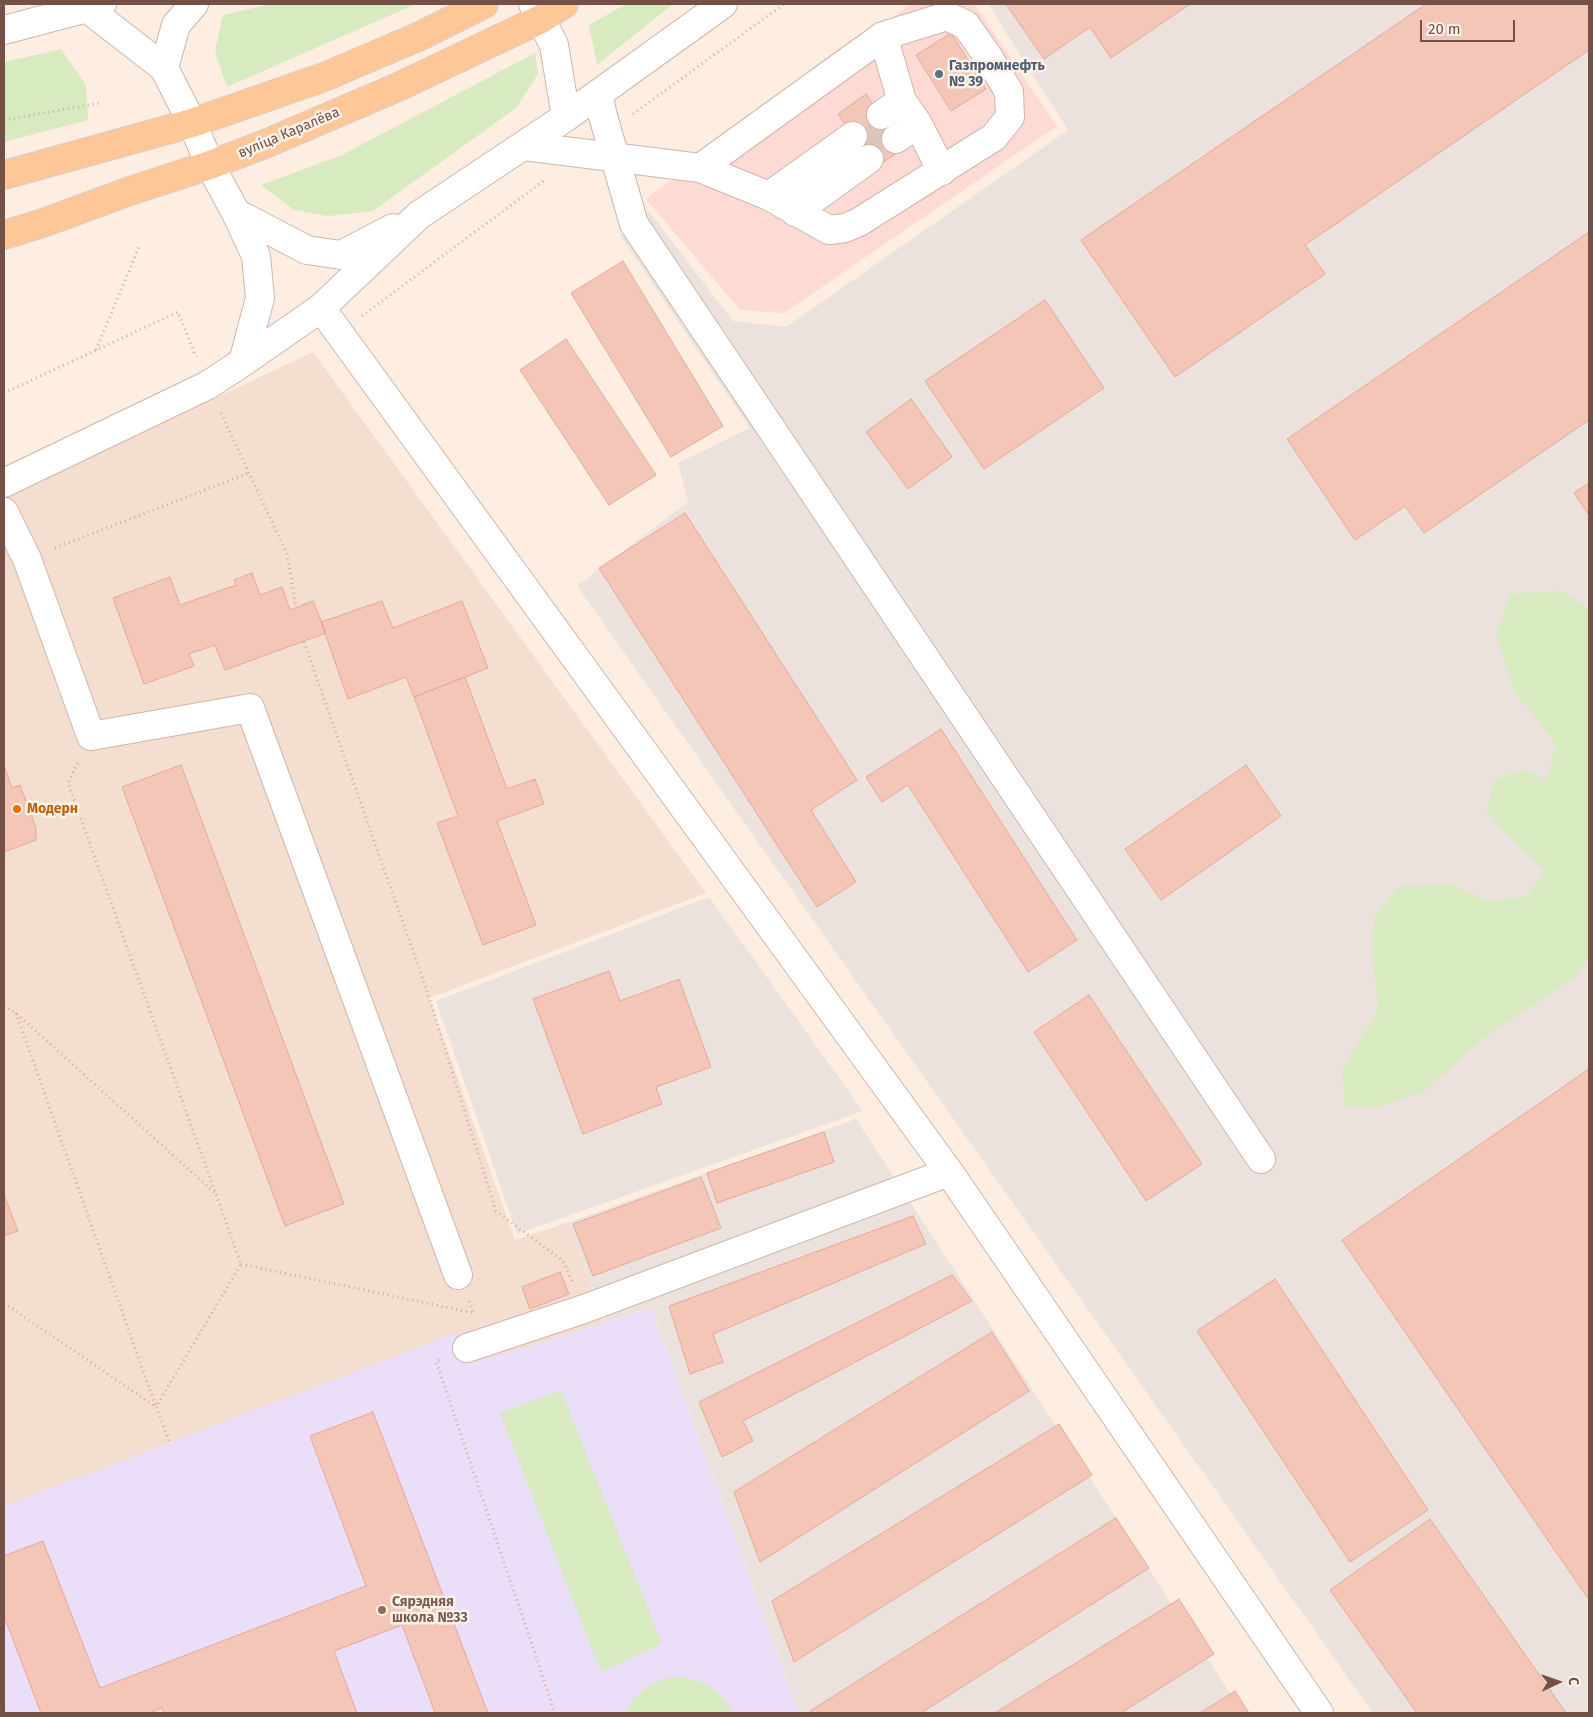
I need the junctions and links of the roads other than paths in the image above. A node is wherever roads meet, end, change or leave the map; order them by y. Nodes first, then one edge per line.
1 (194, 4) edge
2 (484, 4) edge
3 (564, 4) edge
4 (723, 4) edge
5 (95, 6) edge
6 (537, 11) edge
7 (4, 30) edge
8 (884, 36) junction
9 (164, 68) junction
10 (598, 94) junction
11 (566, 118) junction
12 (192, 123) junction
13 (524, 146) junction
14 (861, 147) tunnel mouth
15 (615, 158) junction
16 (210, 165) junction
17 (700, 168) junction
18 (942, 171) junction
19 (4, 175) edge
20 (782, 204) junction
21 (236, 213) junction
22 (419, 214) junction
23 (4, 235) edge
24 (321, 308) junction
25 (243, 362) junction
26 (4, 483) edge
27 (4, 512) edge
28 (1261, 1159) dead end
29 (949, 1172) junction
30 (458, 1276) road end
31 (477, 1345) road end
32 (1318, 1713) edge

1 - 9 street
2 - 12 main road
3 - 6 main road, вуліца Каралёва
4 - 10 street
5 - 7 street
5 - 9 street
6 - 11 street
6 - 16 main road, вуліца Каралёва
8 - 17 street
8 - 18 street
8 - 18 street
9 - 12 street
10 - 11 street
10 - 15 street
11 - 13 street
12 - 16 street
12 - 19 main road
13 - 15 street
13 - 22 street
14 - 20 street
15 - 17 street
15 - 28 street
16 - 21 street
16 - 23 main road, вуліца Каралёва
17 - 20 street
18 - 20 street
21 - 22 street
21 - 25 street
22 - 24 street
24 - 25 street
24 - 29 street
25 - 26 street
27 - 30 street
29 - 31 street
29 - 32 street

